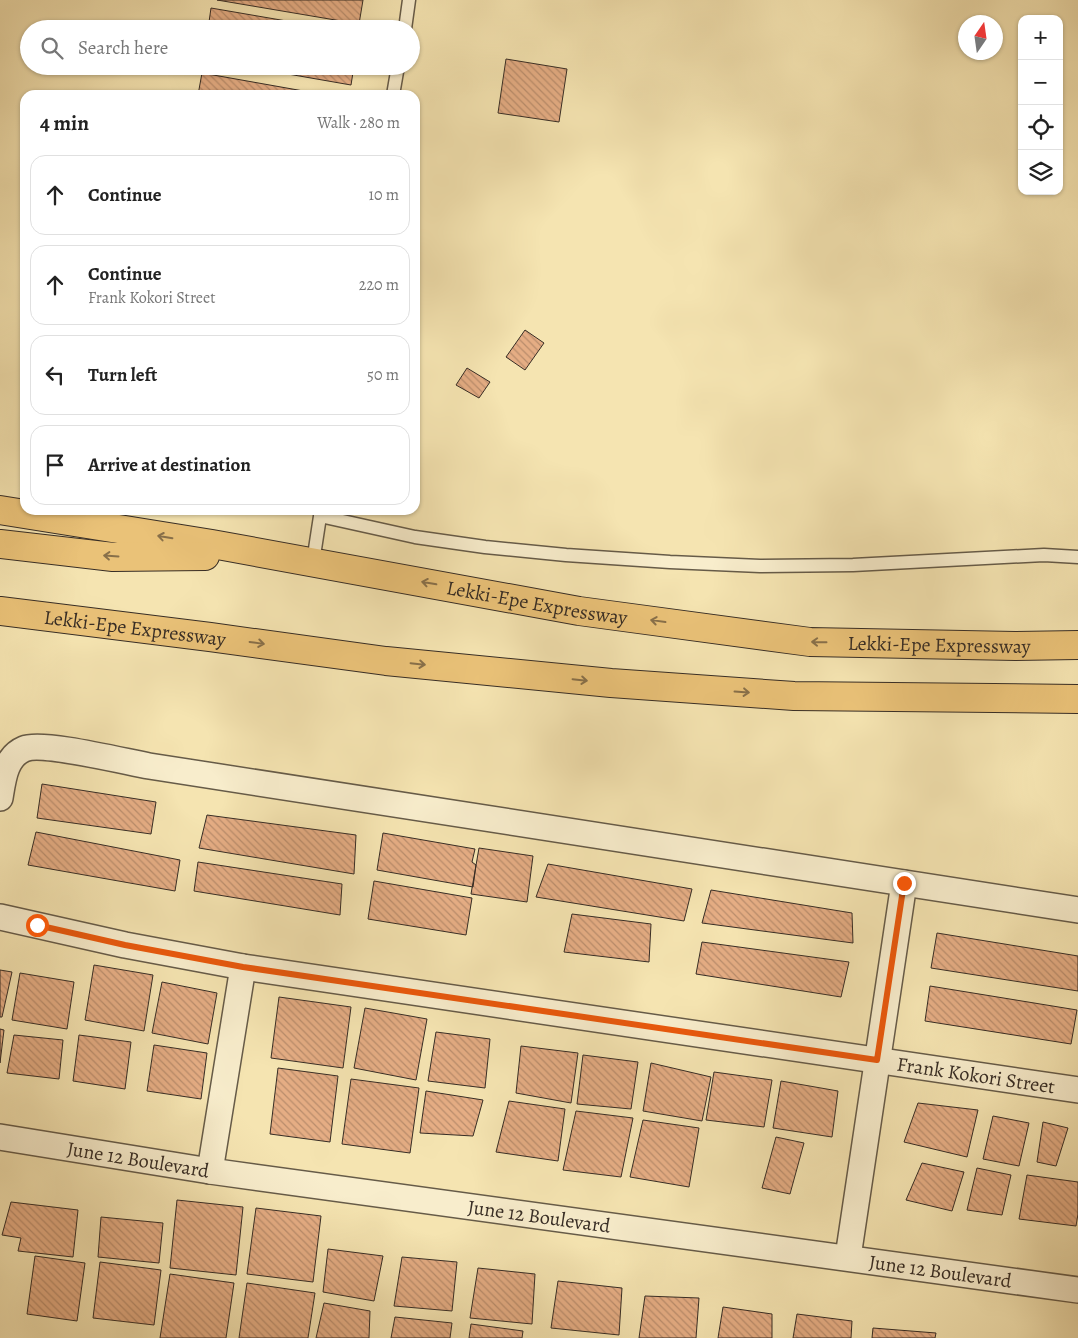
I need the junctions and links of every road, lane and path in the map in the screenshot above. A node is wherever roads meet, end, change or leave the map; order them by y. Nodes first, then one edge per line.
1 (410, 0) edge
2 (407, 20) edge
3 (397, 75) edge
4 (395, 90) edge
5 (1, 510) edge
6 (20, 513) edge
7 (32, 515) edge
8 (321, 515) edge
9 (328, 515) edge
10 (0, 544) edge
11 (282, 556) junction
12 (1078, 557) edge
13 (313, 562) junction
14 (0, 611) edge
15 (1078, 645) edge
16 (1078, 699) edge
17 (0, 798) edge
18 (904, 883) junction
19 (1078, 910) edge
20 (0, 917) edge
21 (243, 967) junction
22 (877, 1060) junction
23 (1078, 1090) edge
24 (0, 1137) edge
25 (210, 1171) junction
26 (848, 1258) junction
27 (1078, 1290) edge

1 - 2 lane
3 - 4 lane
6 -> 5 highway, Lekki-Epe Expressway
11 -> 7 highway, Lekki-Epe Expressway
8 - 13 lane
9 - 12 lane
11 -> 10 highway
11 - 13 highway, Lekki-Epe Expressway
15 -> 13 highway, Lekki-Epe Expressway
14 -> 16 highway, Lekki-Epe Expressway
17 - 18 street
18 - 19 street
18 - 22 street
20 - 21 street, Frank Kokori Street
21 - 22 street, Frank Kokori Street
21 - 25 street
22 - 23 street, Frank Kokori Street
22 - 26 street
24 - 25 street, June 12 Boulevard
25 - 26 street, June 12 Boulevard
26 - 27 street, June 12 Boulevard

